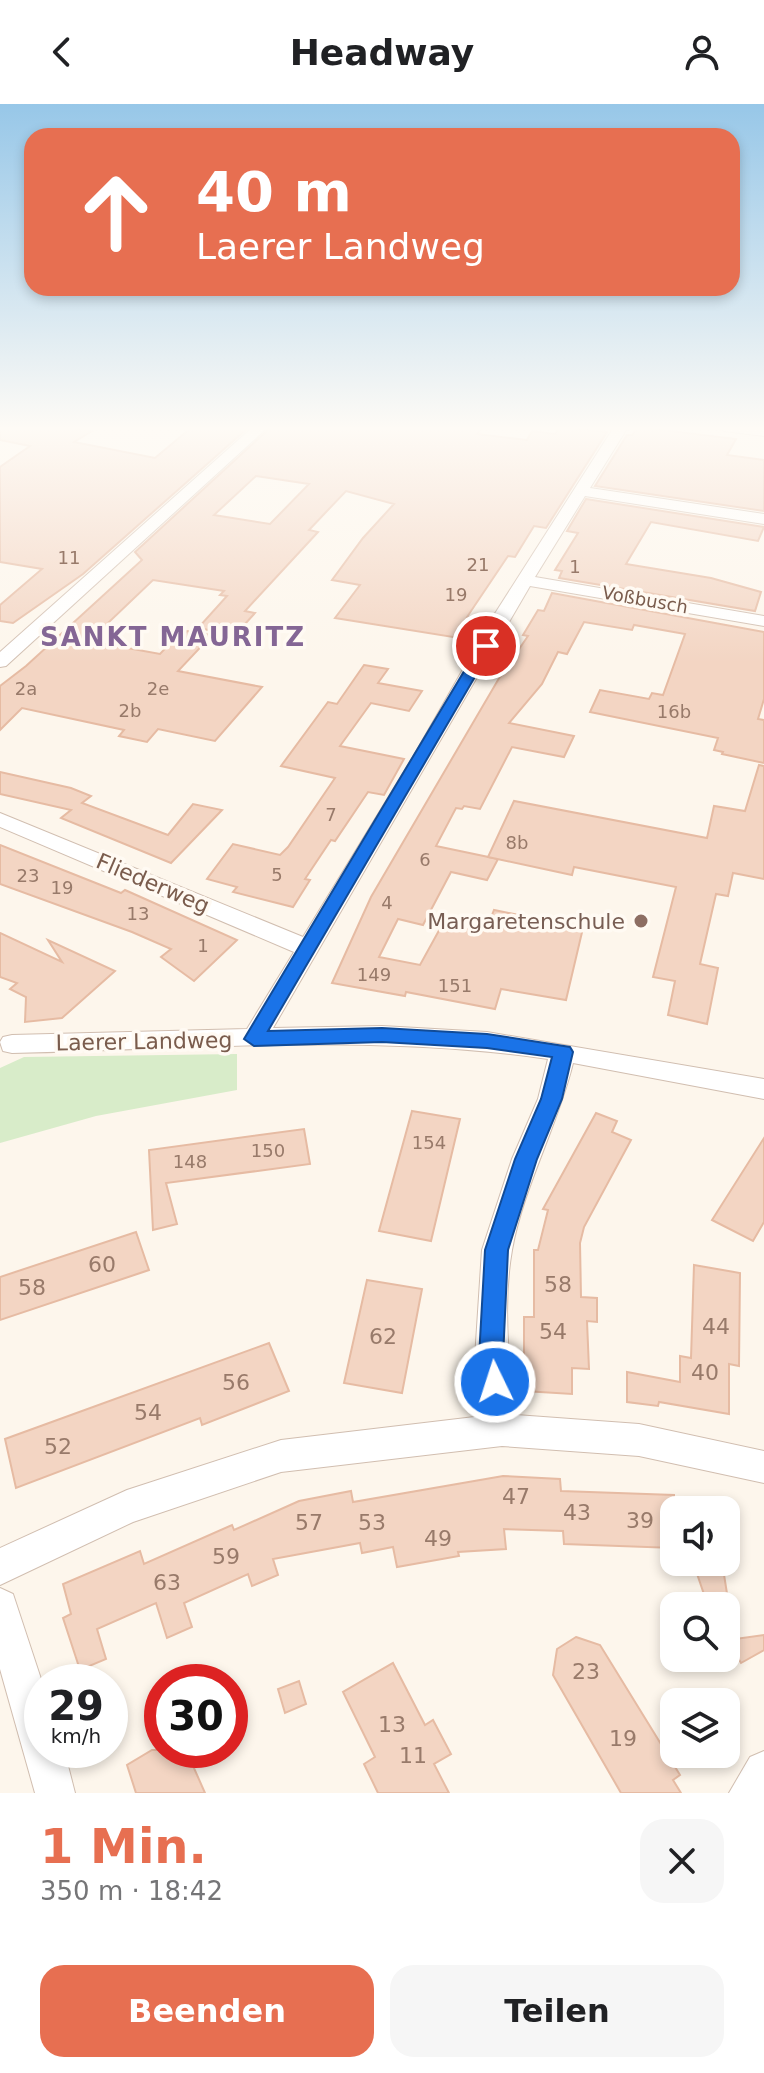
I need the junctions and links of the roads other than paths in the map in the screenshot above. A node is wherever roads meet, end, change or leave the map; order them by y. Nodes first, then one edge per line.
1 (173, 506) edge
2 (571, 506) edge
3 (677, 506) edge
4 (764, 519) edge
5 (526, 580) junction
6 (764, 621) edge
7 (0, 662) edge
8 (0, 819) edge
9 (307, 948) junction
10 (254, 1039) junction
11 (12, 1044) dead end
12 (563, 1052) junction
13 (764, 1089) edge
14 (502, 1430) junction
15 (764, 1467) edge
16 (0, 1567) edge
17 (0, 1607) edge
18 (24, 1685) edge
19 (49, 1768) edge
20 (764, 1771) edge
21 (55, 1793) edge
22 (749, 1793) edge

1 - 7 street
2 - 5 street
3 - 4 street
5 - 6 street, Voßbusch
5 - 9 street
8 - 9 street, Fliederweg
9 - 10 street
10 - 11 street, Laerer Landweg
10 - 12 street, Laerer Landweg
12 - 13 street, Laerer Landweg
12 - 14 street
14 - 15 street
14 - 16 street
17 - 18 street
19 - 21 street
20 - 22 street

